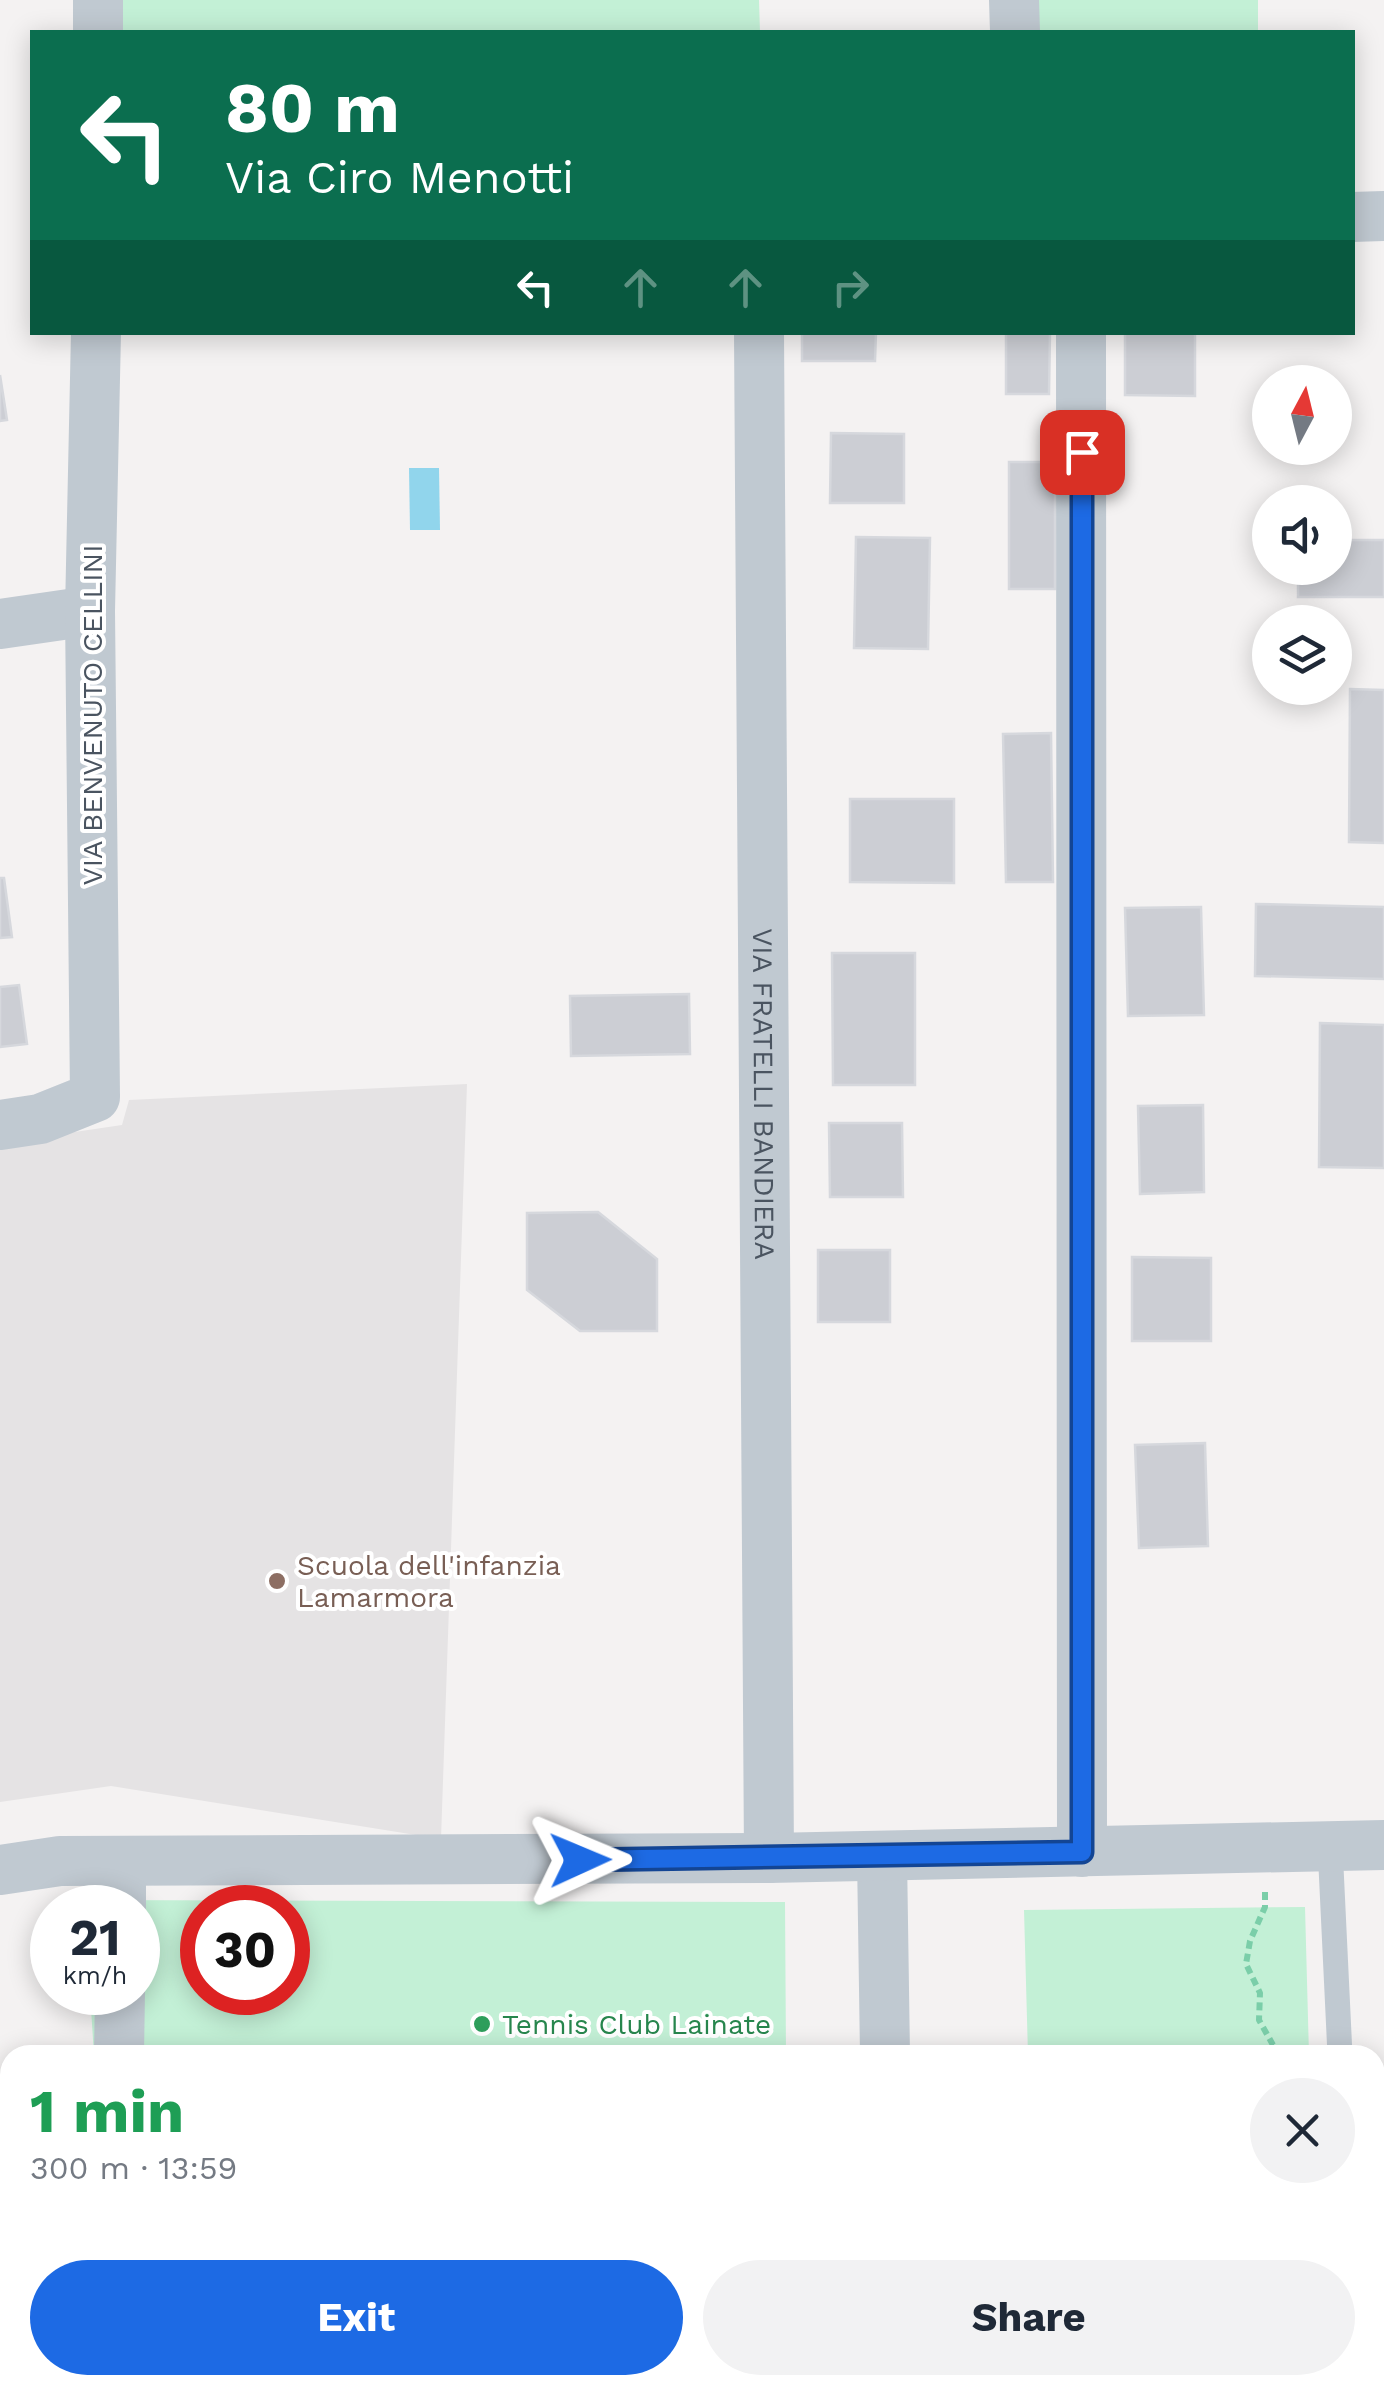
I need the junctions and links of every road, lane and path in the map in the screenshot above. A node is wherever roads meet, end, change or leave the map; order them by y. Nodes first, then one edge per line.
1 (98, 0) edge
2 (1014, 0) edge
3 (98, 30) edge
4 (1014, 30) edge
5 (1384, 216) edge
6 (1355, 217) edge
7 (96, 335) edge
8 (759, 335) edge
9 (1082, 335) edge
10 (90, 611) junction
11 (0, 624) edge
12 (0, 1125) edge
13 (1384, 1845) edge
14 (1330, 1846) junction
15 (1264, 1848) junction
16 (1082, 1852) junction
17 (882, 1856) junction
18 (768, 1858) junction
19 (0, 1870) edge
20 (121, 1885) edge
21 (120, 2015) edge
22 (120, 2045) edge
23 (886, 2045) edge
24 (1272, 2045) edge
25 (1340, 2045) edge

1 - 3 street
2 - 4 street
5 - 6 street
7 - 10 street, VIA BENVENUTO CELLINI
8 - 18 street, VIA FRATELLI BANDIERA
9 - 16 street
10 - 11 street
10 - 12 street, VIA BENVENUTO CELLINI
13 - 14 street
14 - 15 street
14 - 25 lane
15 - 16 street
15 - 24 path
16 - 17 street
17 - 18 street
17 - 23 street
18 - 20 street
19 - 20 street
21 - 22 street

